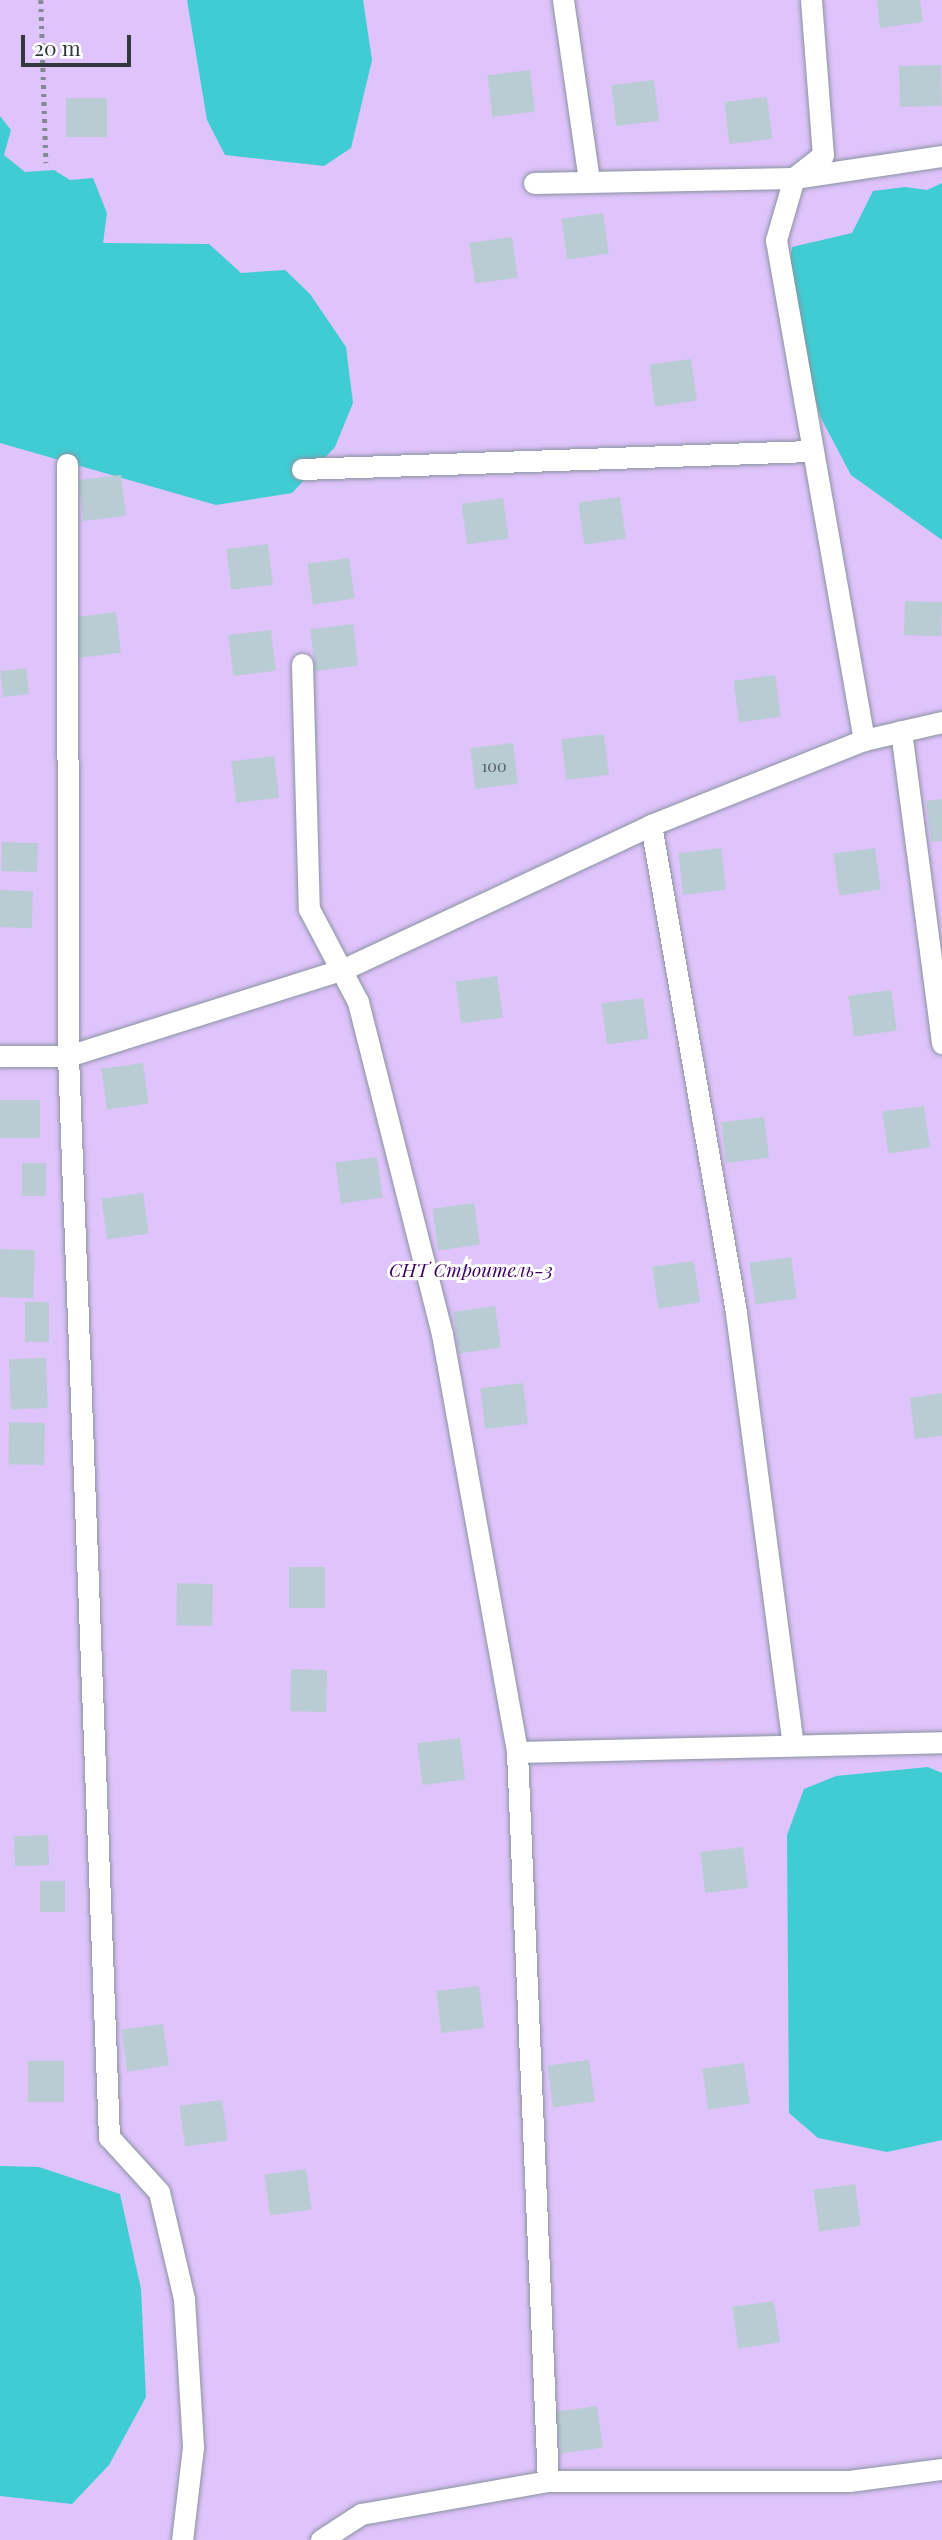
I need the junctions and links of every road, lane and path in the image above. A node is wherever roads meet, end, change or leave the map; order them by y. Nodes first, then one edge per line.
1 (41, 0) edge
2 (563, 0) edge
3 (811, 0) edge
4 (942, 156) edge
5 (46, 163) dead end
6 (794, 178) junction
7 (589, 181) junction
8 (534, 183) dead end
9 (811, 451) junction
10 (67, 464) dead end
11 (302, 469) dead end
12 (302, 664) dead end
13 (942, 722) edge
14 (901, 731) junction
15 (864, 740) junction
16 (651, 825) junction
17 (344, 969) junction
18 (942, 1043) edge
19 (0, 1056) edge
20 (68, 1056) junction
21 (942, 1742) edge
22 (793, 1745) junction
23 (517, 1752) junction
24 (942, 2469) edge
25 (548, 2481) junction
26 (182, 2540) edge
27 (321, 2540) edge

1 - 5 path
2 - 7 lane
3 - 6 lane
4 - 6 lane
6 - 7 lane
6 - 9 lane
7 - 8 lane
9 - 11 lane
9 - 15 lane
10 - 20 lane
12 - 17 lane
13 - 14 lane
14 - 15 lane
14 - 18 lane
15 - 16 lane
16 - 17 lane
16 - 22 lane
17 - 20 lane
17 - 23 lane
19 - 20 lane
20 - 26 lane
21 - 22 lane
22 - 23 lane
23 - 25 lane
24 - 25 lane
25 - 27 lane

